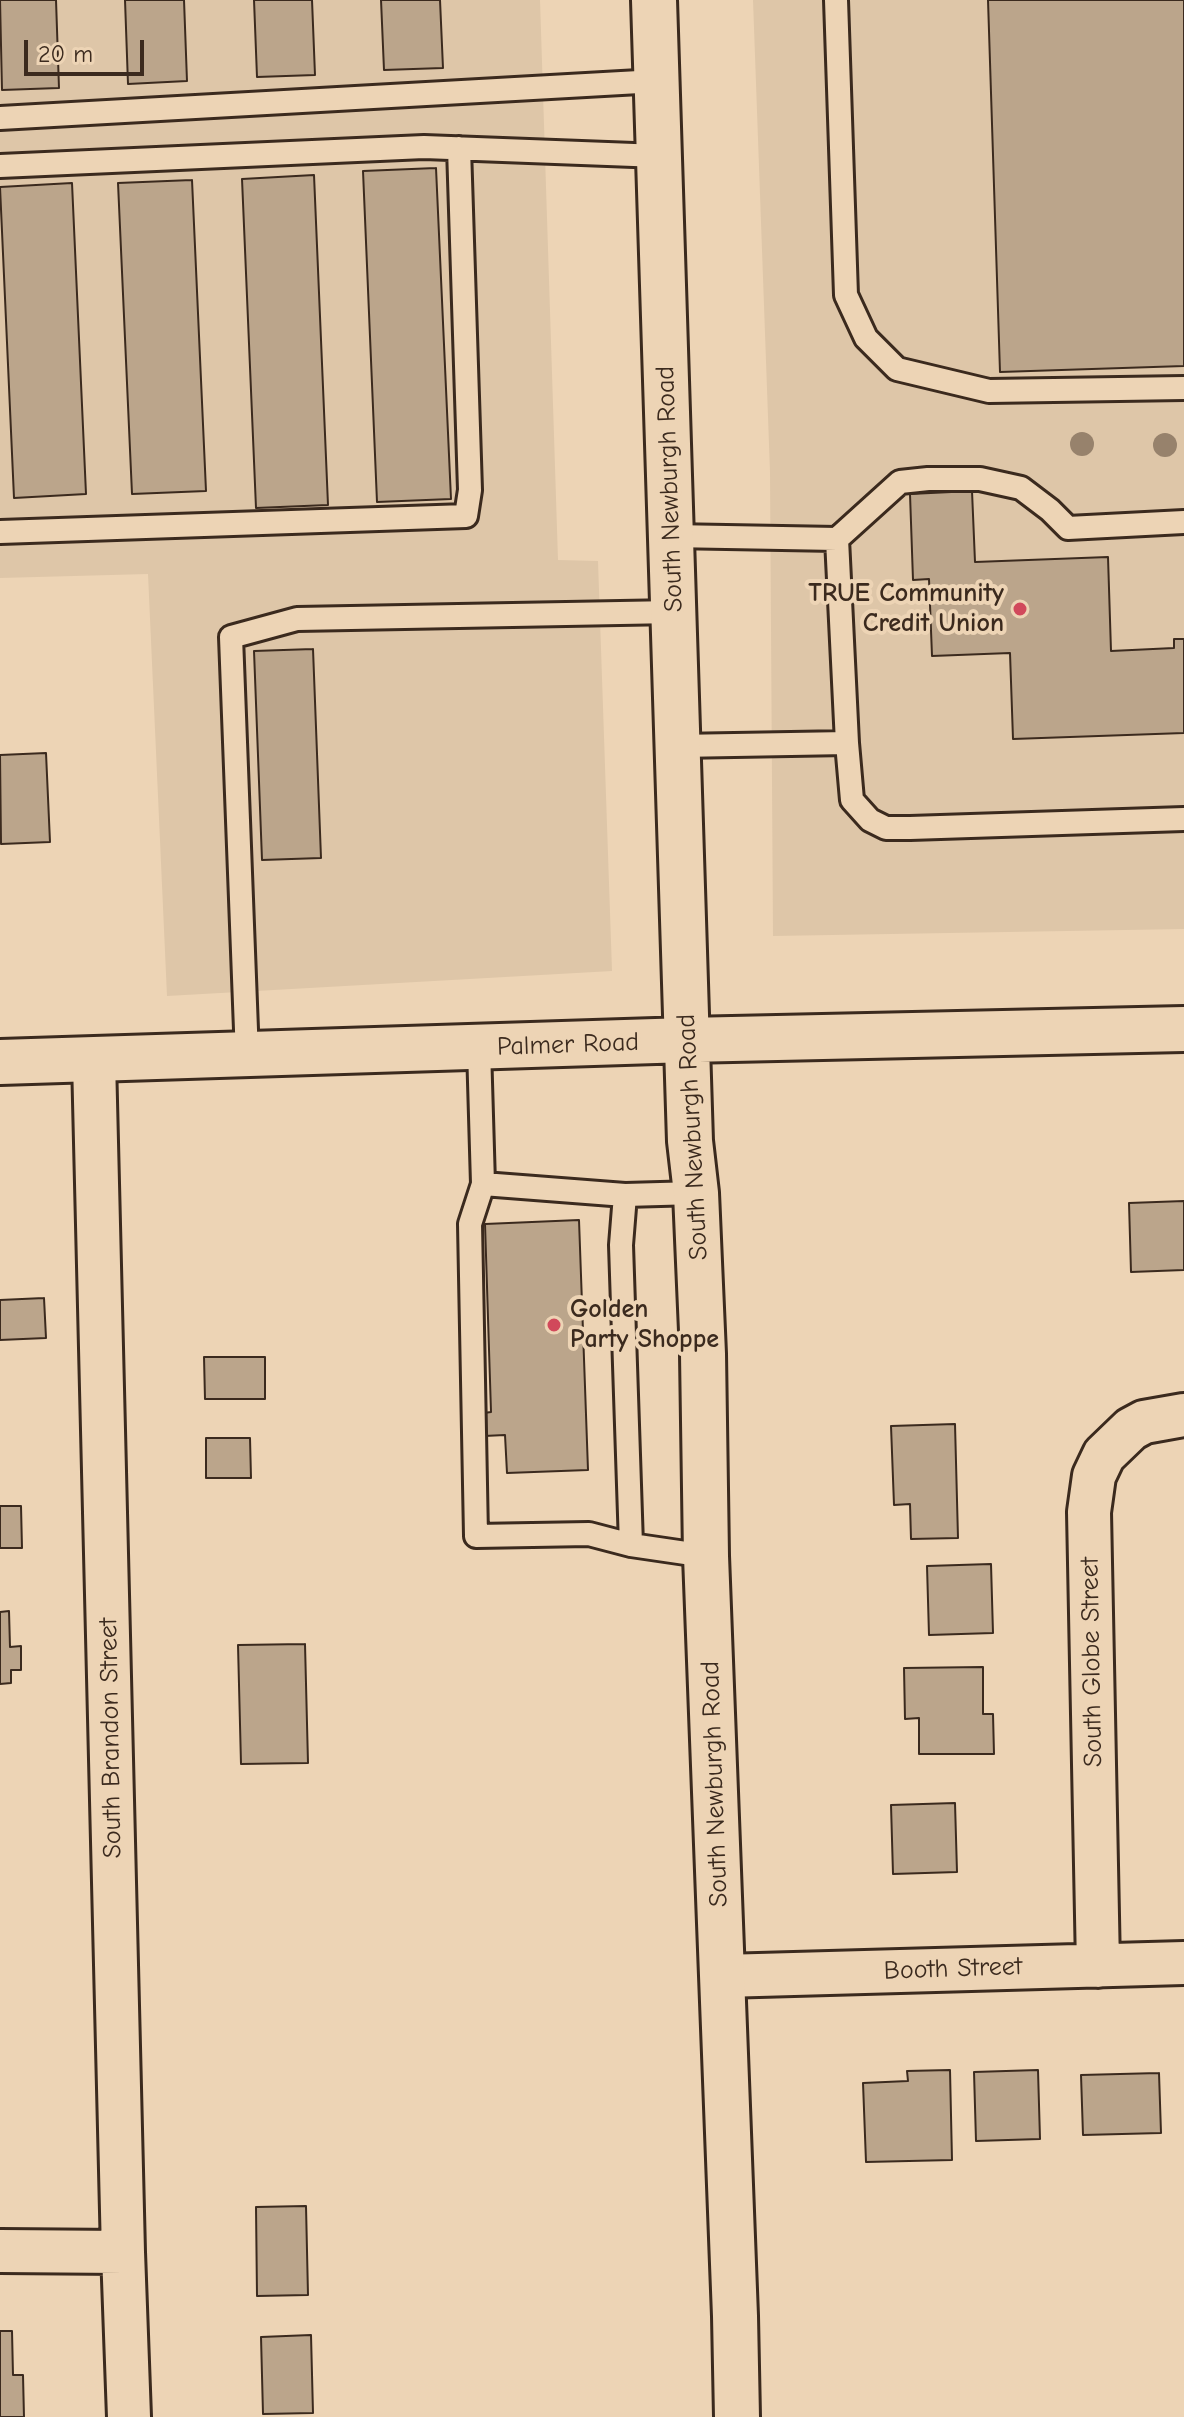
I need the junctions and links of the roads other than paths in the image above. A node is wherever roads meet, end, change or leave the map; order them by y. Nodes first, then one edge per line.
1 (654, 0) edge
2 (836, 0) edge
3 (657, 81) junction
4 (0, 118) edge
5 (459, 148) junction
6 (660, 156) junction
7 (0, 166) edge
8 (1184, 388) edge
9 (1184, 522) edge
10 (0, 532) edge
11 (671, 536) junction
12 (837, 539) junction
13 (674, 612) junction
14 (847, 743) junction
15 (678, 746) junction
16 (1184, 819) edge
17 (1184, 1029) edge
18 (687, 1040) junction
19 (479, 1048) junction
20 (247, 1056) junction
21 (94, 1060) junction
22 (0, 1062) edge
23 (483, 1184) junction
24 (696, 1193) junction
25 (625, 1195) junction
26 (1184, 1415) edge
27 (631, 1545) junction
28 (706, 1556) junction
29 (1184, 1963) edge
30 (1098, 1966) junction
31 (723, 1976) junction
32 (0, 2251) edge
33 (123, 2252) junction
34 (129, 2417) edge
35 (737, 2417) edge

1 - 3 main road, South Newburgh Road
2 - 8 lane
3 - 4 lane
3 - 6 main road, South Newburgh Road
5 - 6 lane
5 - 7 lane
5 - 10 lane
6 - 11 main road, South Newburgh Road
9 - 12 lane
11 - 12 lane
11 - 13 main road, South Newburgh Road
12 - 14 lane
13 - 15 main road, South Newburgh Road
13 - 20 lane
14 - 15 lane
14 - 16 lane
15 - 18 main road, South Newburgh Road
17 - 18 main road, Palmer Road
18 - 19 main road, Palmer Road
18 - 24 main road, South Newburgh Road
19 - 20 main road, Palmer Road
19 - 23 lane
20 - 21 main road, Palmer Road
21 - 22 main road, Palmer Road
21 - 33 street, South Brandon Street
23 - 25 lane
23 - 27 lane
24 - 25 lane
24 - 28 main road, South Newburgh Road
25 - 27 lane
26 - 30 street, South Globe Street
27 - 28 lane
28 - 31 main road, South Newburgh Road
29 - 30 street, Booth Street
30 - 31 street, Booth Street
31 - 35 main road, South Newburgh Road
32 - 33 street
33 - 34 street, South Brandon Street

